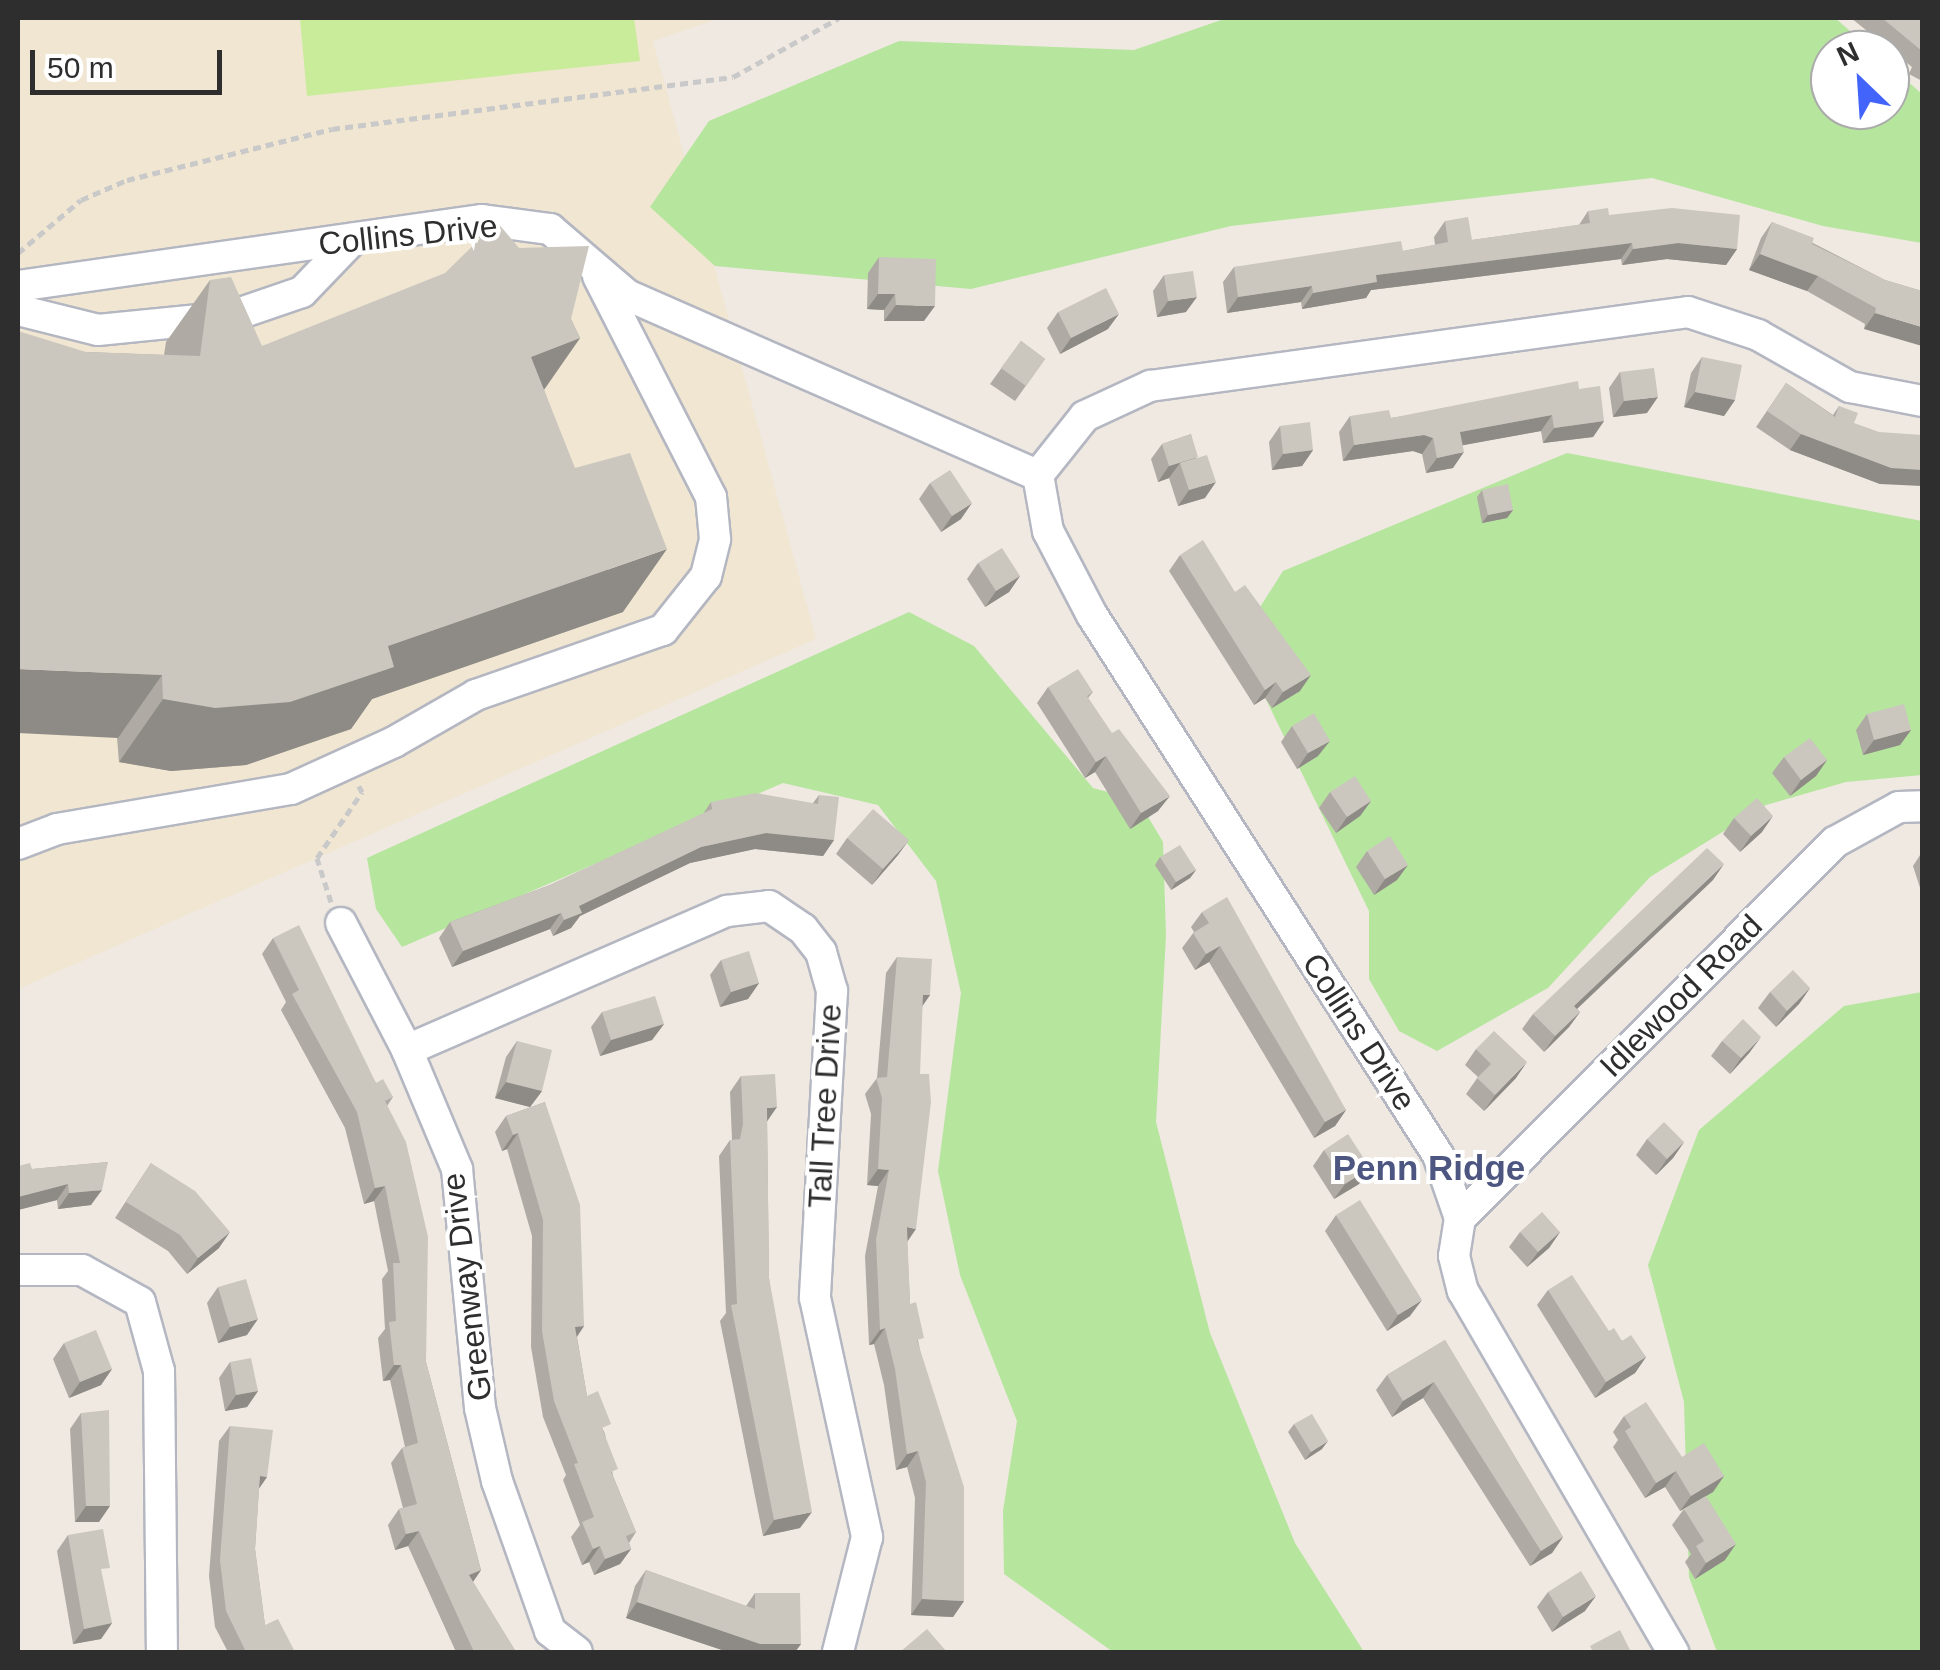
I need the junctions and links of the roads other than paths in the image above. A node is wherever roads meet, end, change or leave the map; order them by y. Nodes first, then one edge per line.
1 (352, 239) junction
2 (592, 264) junction
3 (18, 286) edge
4 (18, 310) edge
5 (1922, 401) edge
6 (1038, 475) junction
7 (1922, 806) edge
8 (18, 844) edge
9 (341, 923) road end
10 (408, 1050) junction
11 (1460, 1218) junction
12 (18, 1270) edge
13 (162, 1652) edge
14 (577, 1652) edge
15 (838, 1652) edge
16 (1673, 1652) edge

1 - 2 street, Collins Drive
1 - 3 street, Collins Drive
1 - 4 street
2 - 6 street, Collins Drive
2 - 8 street
5 - 6 street
6 - 11 street, Collins Drive
7 - 11 street, Idlewood Road
9 - 10 street, Greenway Drive
10 - 14 street, Greenway Drive
10 - 15 street, Tall Tree Drive
11 - 16 street, Collins Drive
12 - 13 street

